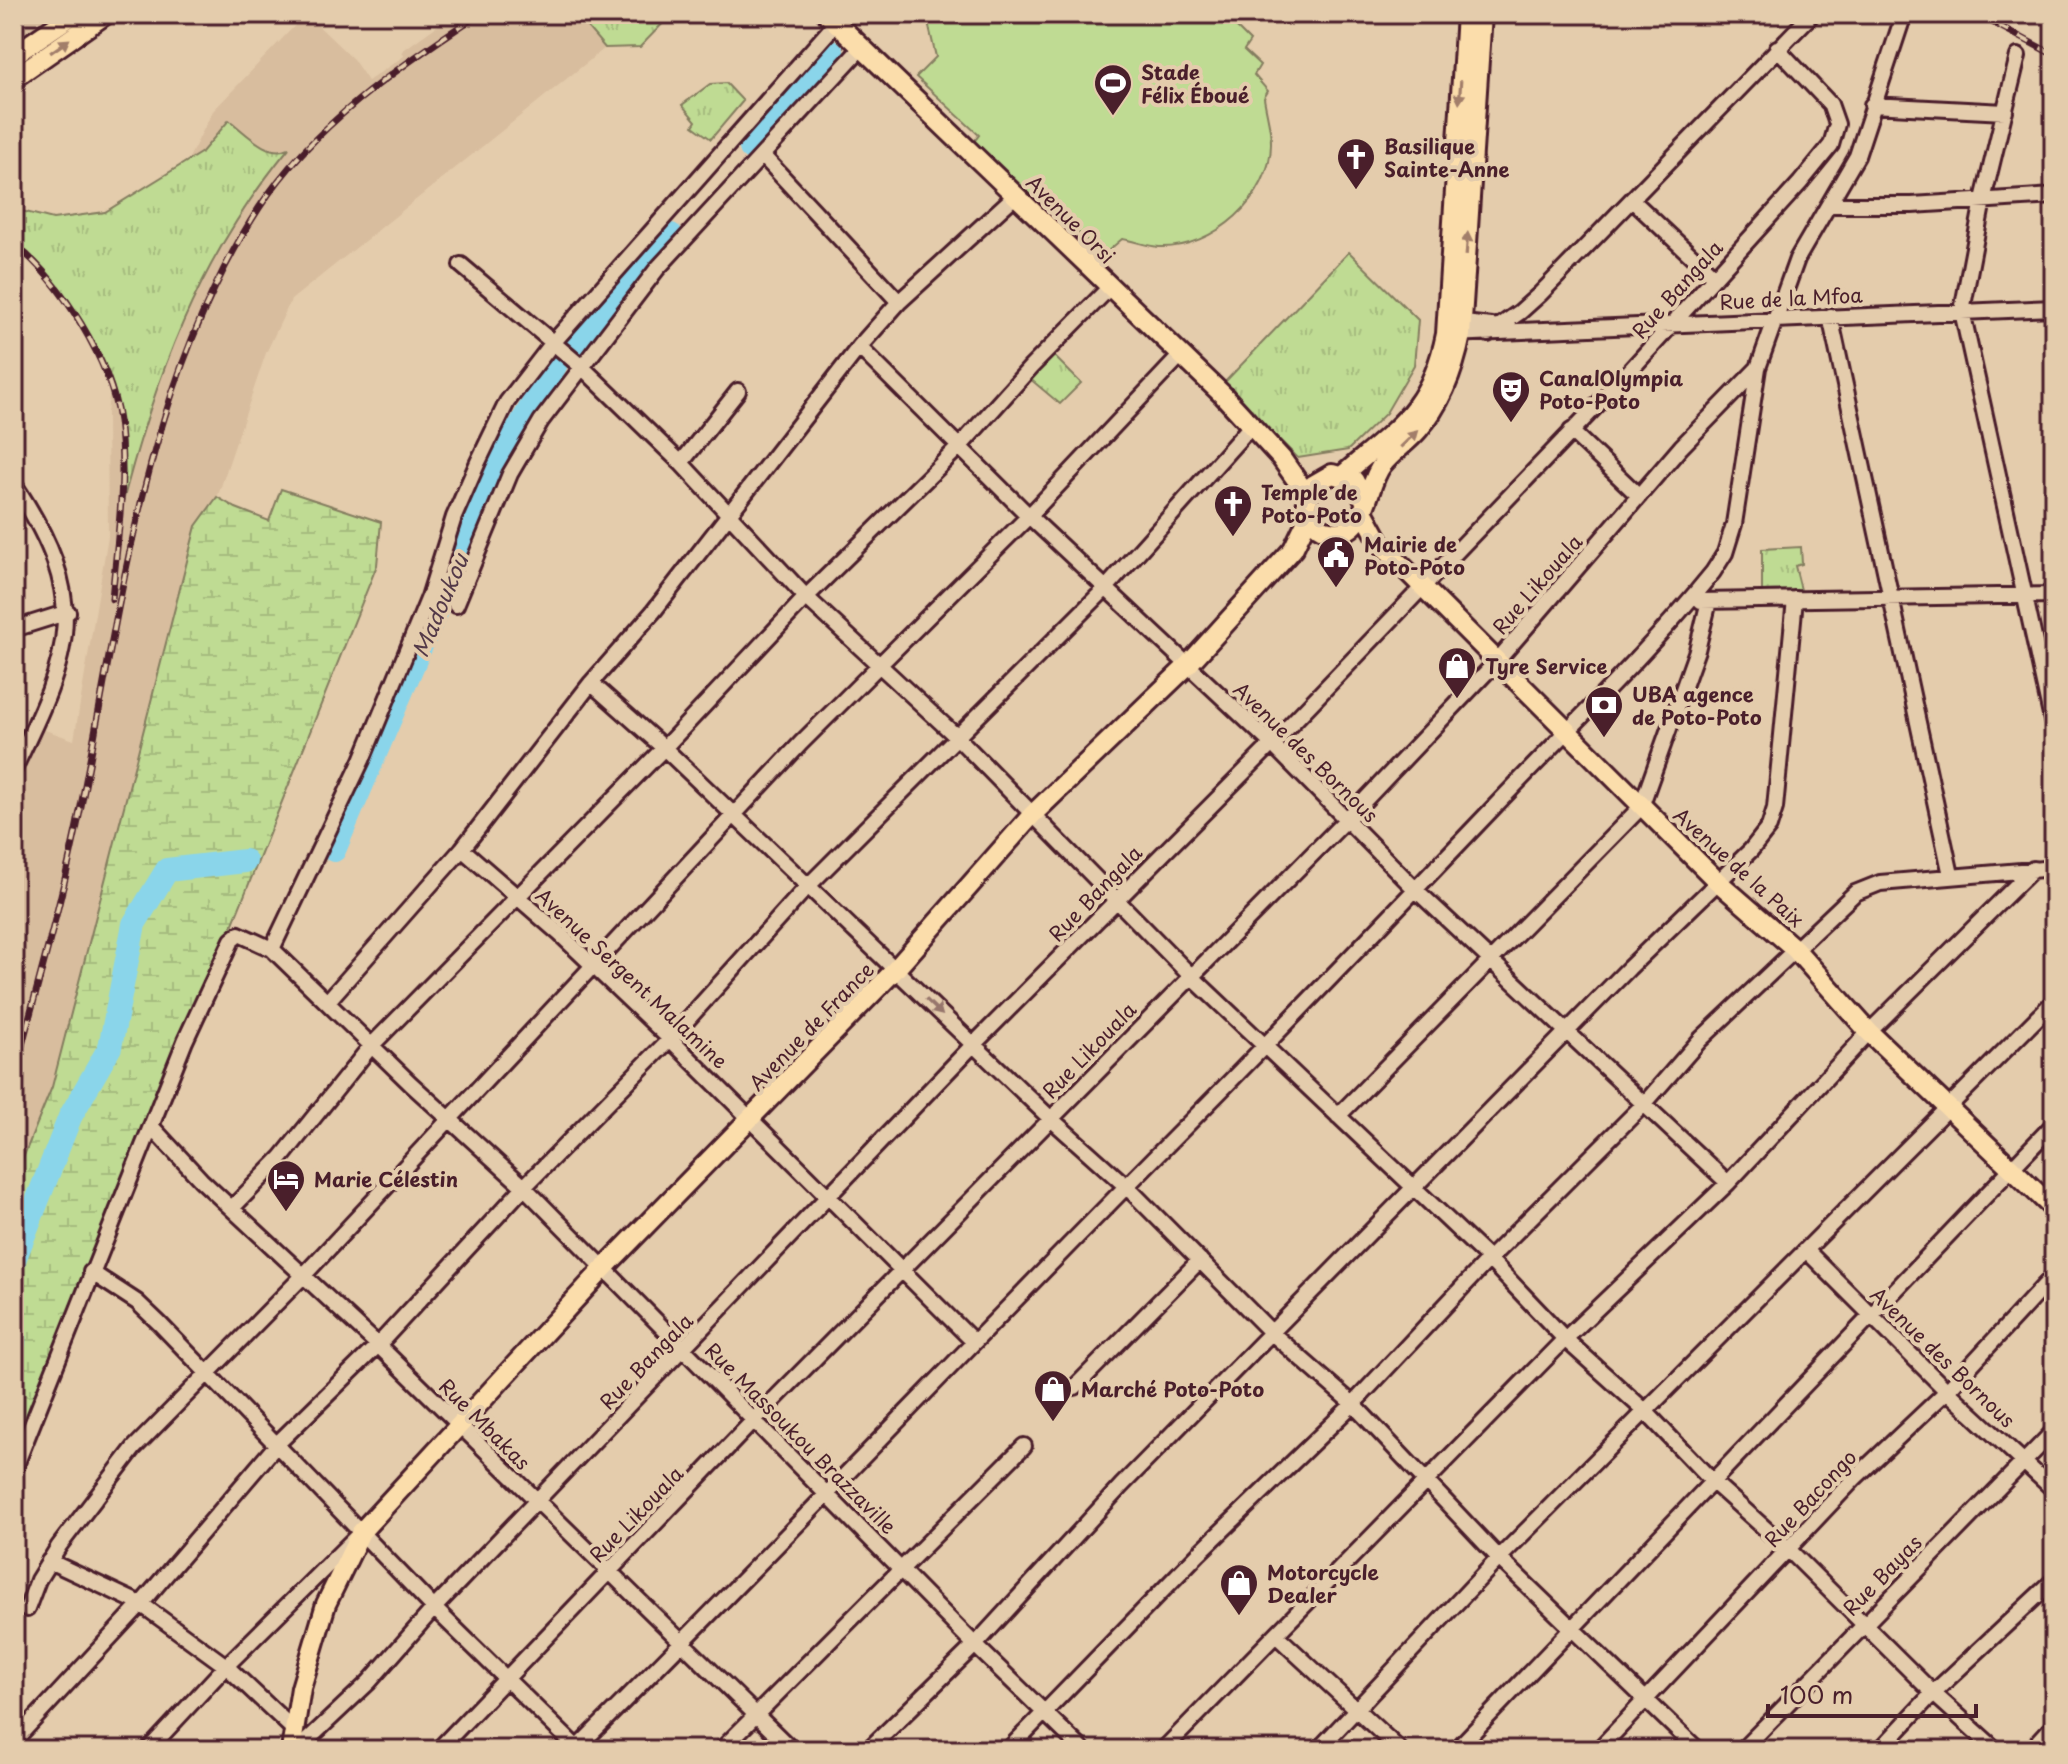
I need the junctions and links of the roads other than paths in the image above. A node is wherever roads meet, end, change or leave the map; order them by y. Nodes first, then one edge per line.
1 (74, 14) edge
2 (106, 14) edge
3 (1466, 14) edge
4 (1482, 14) edge
5 (1812, 14) edge
6 (1904, 14) edge
7 (835, 17) edge
8 (862, 47) junction
9 (1777, 48) junction
10 (14, 55) edge
11 (2018, 56) dead end
12 (14, 78) edge
13 (1872, 105) junction
14 (2005, 112) junction
15 (763, 156) junction
16 (1016, 195) junction
17 (2054, 196) edge
18 (1632, 200) junction
19 (1983, 200) junction
20 (1831, 205) junction
21 (461, 265) dead end
22 (1713, 276) junction
23 (1109, 288) junction
24 (899, 302) junction
25 (2054, 308) edge
26 (1962, 311) junction
27 (1830, 316) junction
28 (1775, 320) junction
29 (1672, 324) junction
30 (1454, 328) junction
31 (1492, 330) junction
32 (551, 345) junction
33 (859, 347) junction
34 (1181, 355) junction
35 (583, 368) junction
36 (1758, 368) junction
37 (738, 391) dead end
38 (1251, 426) junction
39 (1571, 431) junction
40 (961, 445) junction
41 (1281, 458) junction
42 (681, 463) junction
43 (1343, 475) junction
44 (1321, 478) junction
45 (14, 484) edge
46 (1307, 495) junction
47 (1639, 496) junction
48 (1364, 507) junction
49 (727, 512) junction
50 (1029, 516) junction
51 (1309, 516) junction
52 (1332, 532) junction
53 (1293, 549) junction
54 (1394, 558) junction
55 (1422, 585) junction
56 (1106, 588) junction
57 (2054, 595) edge
58 (806, 597) junction
59 (2023, 597) junction
60 (1892, 598) junction
61 (1795, 599) junction
62 (1709, 601) junction
63 (1689, 602) junction
64 (456, 605) dead end
65 (68, 612) junction
66 (14, 629) edge
67 (1497, 661) junction
68 (1187, 666) junction
69 (879, 667) junction
70 (591, 683) junction
71 (2054, 729) edge
72 (1570, 732) junction
73 (958, 738) junction
74 (1272, 744) junction
75 (664, 748) junction
76 (14, 769) edge
77 (1641, 807) junction
78 (1032, 815) junction
79 (733, 817) junction
80 (1347, 819) junction
81 (462, 849) junction
82 (2054, 868) edge
83 (2033, 869) junction
84 (1951, 875) junction
85 (1717, 881) junction
86 (806, 888) junction
87 (1417, 891) junction
88 (517, 899) junction
89 (1117, 900) junction
90 (272, 949) junction
91 (1795, 949) junction
92 (1493, 960) junction
93 (592, 965) junction
94 (895, 970) junction
95 (1190, 975) junction
96 (2054, 1001) edge
97 (327, 1002) junction
98 (1869, 1032) junction
99 (1567, 1034) junction
100 (670, 1039) junction
101 (973, 1045) junction
102 (371, 1046) junction
103 (1266, 1048) junction
104 (1645, 1103) junction
105 (1949, 1105) junction
106 (449, 1116) junction
107 (1338, 1116) junction
108 (1050, 1118) junction
109 (753, 1119) junction
110 (2054, 1124) edge
111 (151, 1126) junction
112 (2011, 1170) junction
113 (1728, 1183) junction
114 (524, 1187) junction
115 (1127, 1187) junction
116 (1413, 1190) junction
117 (830, 1197) junction
118 (233, 1207) junction
119 (2054, 1209) edge
120 (1806, 1250) junction
121 (1489, 1259) junction
122 (1200, 1260) junction
123 (605, 1267) junction
124 (904, 1271) junction
125 (91, 1272) junction
126 (304, 1275) junction
127 (2054, 1275) edge
128 (1872, 1318) junction
129 (1273, 1334) junction
130 (1565, 1339) junction
131 (974, 1342) junction
132 (378, 1345) junction
133 (685, 1349) junction
134 (208, 1372) junction
135 (1075, 1387) dead end
136 (1947, 1391) junction
137 (1353, 1404) junction
138 (1645, 1411) junction
139 (754, 1420) junction
140 (459, 1426) junction
141 (2054, 1431) edge
142 (279, 1442) junction
143 (1024, 1446) dead end
144 (2022, 1461) junction
145 (14, 1470) edge
146 (1425, 1480) junction
147 (1712, 1481) junction
148 (2054, 1490) edge
149 (826, 1494) junction
150 (536, 1503) junction
151 (361, 1532) junction
152 (1789, 1550) junction
153 (1499, 1558) junction
154 (49, 1561) junction
155 (902, 1568) junction
156 (610, 1570) junction
157 (2054, 1580) edge
158 (141, 1604) junction
159 (434, 1608) junction
160 (27, 1609) dead end
161 (1862, 1624) junction
162 (1574, 1629) junction
163 (1276, 1635) junction
164 (683, 1644) junction
165 (975, 1645) junction
166 (226, 1666) junction
167 (506, 1678) junction
168 (1933, 1693) junction
169 (1647, 1700) junction
170 (1358, 1709) junction
171 (1045, 1711) junction
172 (755, 1714) junction
173 (2054, 1725) edge
174 (307, 1740) edge
175 (14, 1741) edge
176 (577, 1749) edge
177 (148, 1750) edge
178 (291, 1750) edge
179 (297, 1750) edge
180 (438, 1750) edge
181 (721, 1750) edge
182 (792, 1750) edge
183 (868, 1750) edge
184 (1008, 1750) edge
185 (1083, 1750) edge
186 (1163, 1750) edge
187 (1318, 1750) edge
188 (1400, 1750) edge
189 (1456, 1750) edge
190 (1598, 1750) edge
191 (1698, 1750) edge
192 (1742, 1750) edge
193 (1880, 1750) edge
194 (1996, 1750) edge
195 (2031, 1750) edge

1 - 10 main road
12 -> 2 main road
3 -> 30 main road
30 -> 4 main road
5 - 9 street
6 - 13 street
7 - 8 main road, Avenue Orsi
7 - 32 street
8 - 15 street
8 - 16 main road, Avenue Orsi
9 - 18 street
9 - 22 street, Rue Bangala
11 - 14 street
13 - 14 street
13 - 20 street
14 - 19 street
15 - 24 street
15 - 35 street
16 - 23 main road, Avenue Orsi
16 - 24 street
17 - 19 street
18 - 22 street
18 - 31 street
19 - 20 street
19 - 26 street
20 - 28 street
21 - 32 street
22 - 29 street, Rue Bangala
23 - 34 main road, Avenue Orsi
23 - 40 street
24 - 33 street
25 - 26 street, Rue de la Mfoa
26 - 27 street, Rue de la Mfoa
26 - 59 street
27 - 28 street, Rue de la Mfoa
27 - 60 street
28 - 29 street, Rue de la Mfoa
28 - 36 street
29 - 31 street, Rue de la Mfoa
29 - 39 street, Rue Bangala
30 - 31 street, Rue de la Mfoa
30 - 43 main road
48 -> 30 main road
32 - 35 street
32 - 90 street
33 - 40 street, Avenue des Bornous
33 - 49 street
34 - 38 main road, Avenue Orsi
34 - 50 street
35 - 42 street
35 - 64 street
36 - 47 street, Rue Likouala
36 - 63 street
37 - 42 street
38 - 41 main road, Avenue Orsi
38 - 56 street
39 - 47 street
39 - 55 street, Rue Bangala
40 - 50 street, Avenue des Bornous
40 - 58 street
41 - 44 main road
41 - 46 main road
42 - 49 street
43 - 44 main road
43 - 48 main road
44 - 46 main road
45 - 65 street
46 - 51 main road
47 - 67 street, Rue Likouala
48 - 52 main road
48 - 54 main road
49 - 58 street
49 - 70 street
50 - 56 street, Avenue des Bornous
50 - 69 street
51 - 52 main road
51 - 53 main road
52 - 53 main road
52 - 54 main road
53 - 68 main road, Avenue de France
54 - 55 main road, Avenue de la Paix
55 - 67 main road, Avenue de la Paix
55 - 74 street, Rue Bangala
56 - 68 street, Avenue des Bornous
56 - 73 street
57 - 59 street
58 - 69 street
58 - 75 street
59 - 60 street
59 - 71 street
60 - 61 street
60 - 84 street
61 - 62 street
61 - 85 street
62 - 63 street
62 - 77 street
63 - 72 street
65 - 66 street
65 - 76 street
67 - 72 main road, Avenue de la Paix
67 - 80 street, Rue Likouala
68 - 74 street, Avenue des Bornous
68 - 78 main road, Avenue de France
69 - 73 street
69 - 79 street
70 - 75 street
70 - 81 street
72 - 77 main road, Avenue de la Paix
72 - 87 street
73 - 78 street
73 - 86 street
74 - 80 street, Avenue des Bornous
74 - 89 street, Rue Bangala
75 - 79 street
75 - 88 street
77 - 85 main road, Avenue de la Paix
77 - 92 street
78 - 89 street
78 - 94 main road, Avenue de France
79 - 86 street
79 - 93 street
80 - 87 street, Avenue des Bornous
80 - 95 street, Rue Likouala
81 - 88 street, Avenue Sergent Malamine
81 - 97 street
82 - 83 street
83 - 84 street
83 - 98 street
84 - 91 street
85 - 91 main road, Avenue de la Paix
85 - 99 street
86 - 94 street
86 - 100 street
87 - 92 street, Avenue des Bornous
87 - 103 street
88 - 93 street, Avenue Sergent Malamine
88 - 102 street
89 - 95 street
89 - 101 street, Rue Bangala
90 - 97 street, Rue Massoukou Brazzaville
90 - 111 street, Rue Massoukou Brazzaville
91 - 98 main road, Avenue de la Paix
91 - 104 street
92 - 99 street, Avenue des Bornous
92 - 107 street
93 - 100 street, Avenue Sergent Malamine
93 - 106 street
94 -> 101 street
94 - 109 main road, Avenue de France
95 - 103 street
95 - 108 street, Rue Likouala
96 - 105 street
97 - 102 street, Rue Massoukou Brazzaville
98 - 105 main road, Avenue de la Paix
98 - 113 street
99 - 104 street, Avenue des Bornous
99 - 116 street
100 - 109 street, Avenue Sergent Malamine
100 - 114 street
101 - 108 street
101 - 117 street, Rue Bangala
102 - 106 street, Rue Massoukou Brazzaville
102 - 118 street
103 - 107 street
103 - 115 street
104 - 113 street, Avenue des Bornous
104 - 121 street
105 - 112 main road, Avenue de la Paix
105 - 120 street
106 - 114 street, Rue Massoukou Brazzaville
106 - 126 street
107 - 116 street
108 - 115 street
108 - 124 street, Rue Likouala
109 - 117 street, Avenue Sergent Malamine
109 - 123 main road, Avenue de France
110 - 112 street
111 - 118 street, Rue Mbakas
111 - 125 street
112 - 119 main road, Avenue de la Paix
112 - 128 street
113 - 130 street
114 - 123 street, Rue Massoukou Brazzaville
114 - 132 street
115 - 122 street
115 - 131 street
116 - 121 street
116 - 129 street
117 - 124 street, Avenue Sergent Malamine
117 - 133 street, Rue Bangala
118 - 126 street, Rue Mbakas
120 - 128 street, Avenue des Bornous
120 - 138 street
121 - 130 street
121 - 137 street
122 - 129 street
122 - 135 street
123 - 133 street, Rue Massoukou Brazzaville
123 - 140 main road, Avenue de France
124 - 131 street, Avenue Sergent Malamine
124 - 139 street, Rue Likouala
125 - 134 street
125 - 145 street
126 - 132 street, Rue Mbakas
126 - 134 street
127 - 136 street, Rue Bacongo
128 - 136 street, Avenue des Bornous
128 - 147 street
129 - 137 street
129 - 165 street
130 - 138 street
130 - 146 street
131 - 149 street
132 - 140 street, Rue Mbakas
132 - 142 street
133 - 139 street, Rue Massoukou Brazzaville
133 - 150 street, Rue Bangala
134 - 142 street
134 - 154 street
136 - 144 street, Avenue des Bornous
136 - 152 street, Rue Bacongo
137 - 146 street
137 - 171 street
138 - 147 street
138 - 153 street
139 - 149 street, Rue Massoukou Brazzaville
139 - 156 street, Rue Likouala
140 - 150 street, Rue Mbakas
140 - 151 main road, Avenue de France
141 - 144 street, Rue Bayas
142 - 151 street
142 - 158 street
143 - 155 street
144 - 148 street, Avenue des Bornous
144 - 161 street, Rue Bayas
146 - 153 street
146 - 163 street
147 - 152 street
147 - 162 street
149 - 155 street, Rue Massoukou Brazzaville
149 - 164 street
150 - 156 street, Rue Mbakas
150 - 159 street, Rue Bangala
151 - 159 street
151 - 166 street
151 - 174 main road, Avenue de France
152 - 161 street
152 - 169 street, Rue Bacongo
153 - 162 street
153 - 170 street
154 - 158 street
154 - 160 street
155 - 165 street, Rue Massoukou Brazzaville
155 - 172 street
156 - 164 street, Rue Mbakas
156 - 167 street, Rue Likouala
157 - 168 street
158 - 166 street
158 - 175 street
159 - 167 street
159 - 174 street, Rue Bangala
161 - 168 street
161 - 192 street, Rue Bayas
162 - 169 street
162 - 189 street
163 - 170 street
163 - 186 street
164 - 172 street, Rue Mbakas
164 - 176 street
165 - 171 street, Rue Massoukou Brazzaville
165 - 183 street
166 - 174 street
166 - 177 street
167 - 176 street
167 - 180 street, Rue Likouala
168 - 193 street
168 - 194 street
169 - 190 street, Rue Bacongo
169 - 191 street
170 - 187 street
170 - 188 street
171 - 184 street
171 - 185 street, Rue Massoukou Brazzaville
172 - 181 street
172 - 182 street, Rue Mbakas
173 - 195 street
174 - 178 main road, Avenue de France
174 - 179 street, Rue Bangala

